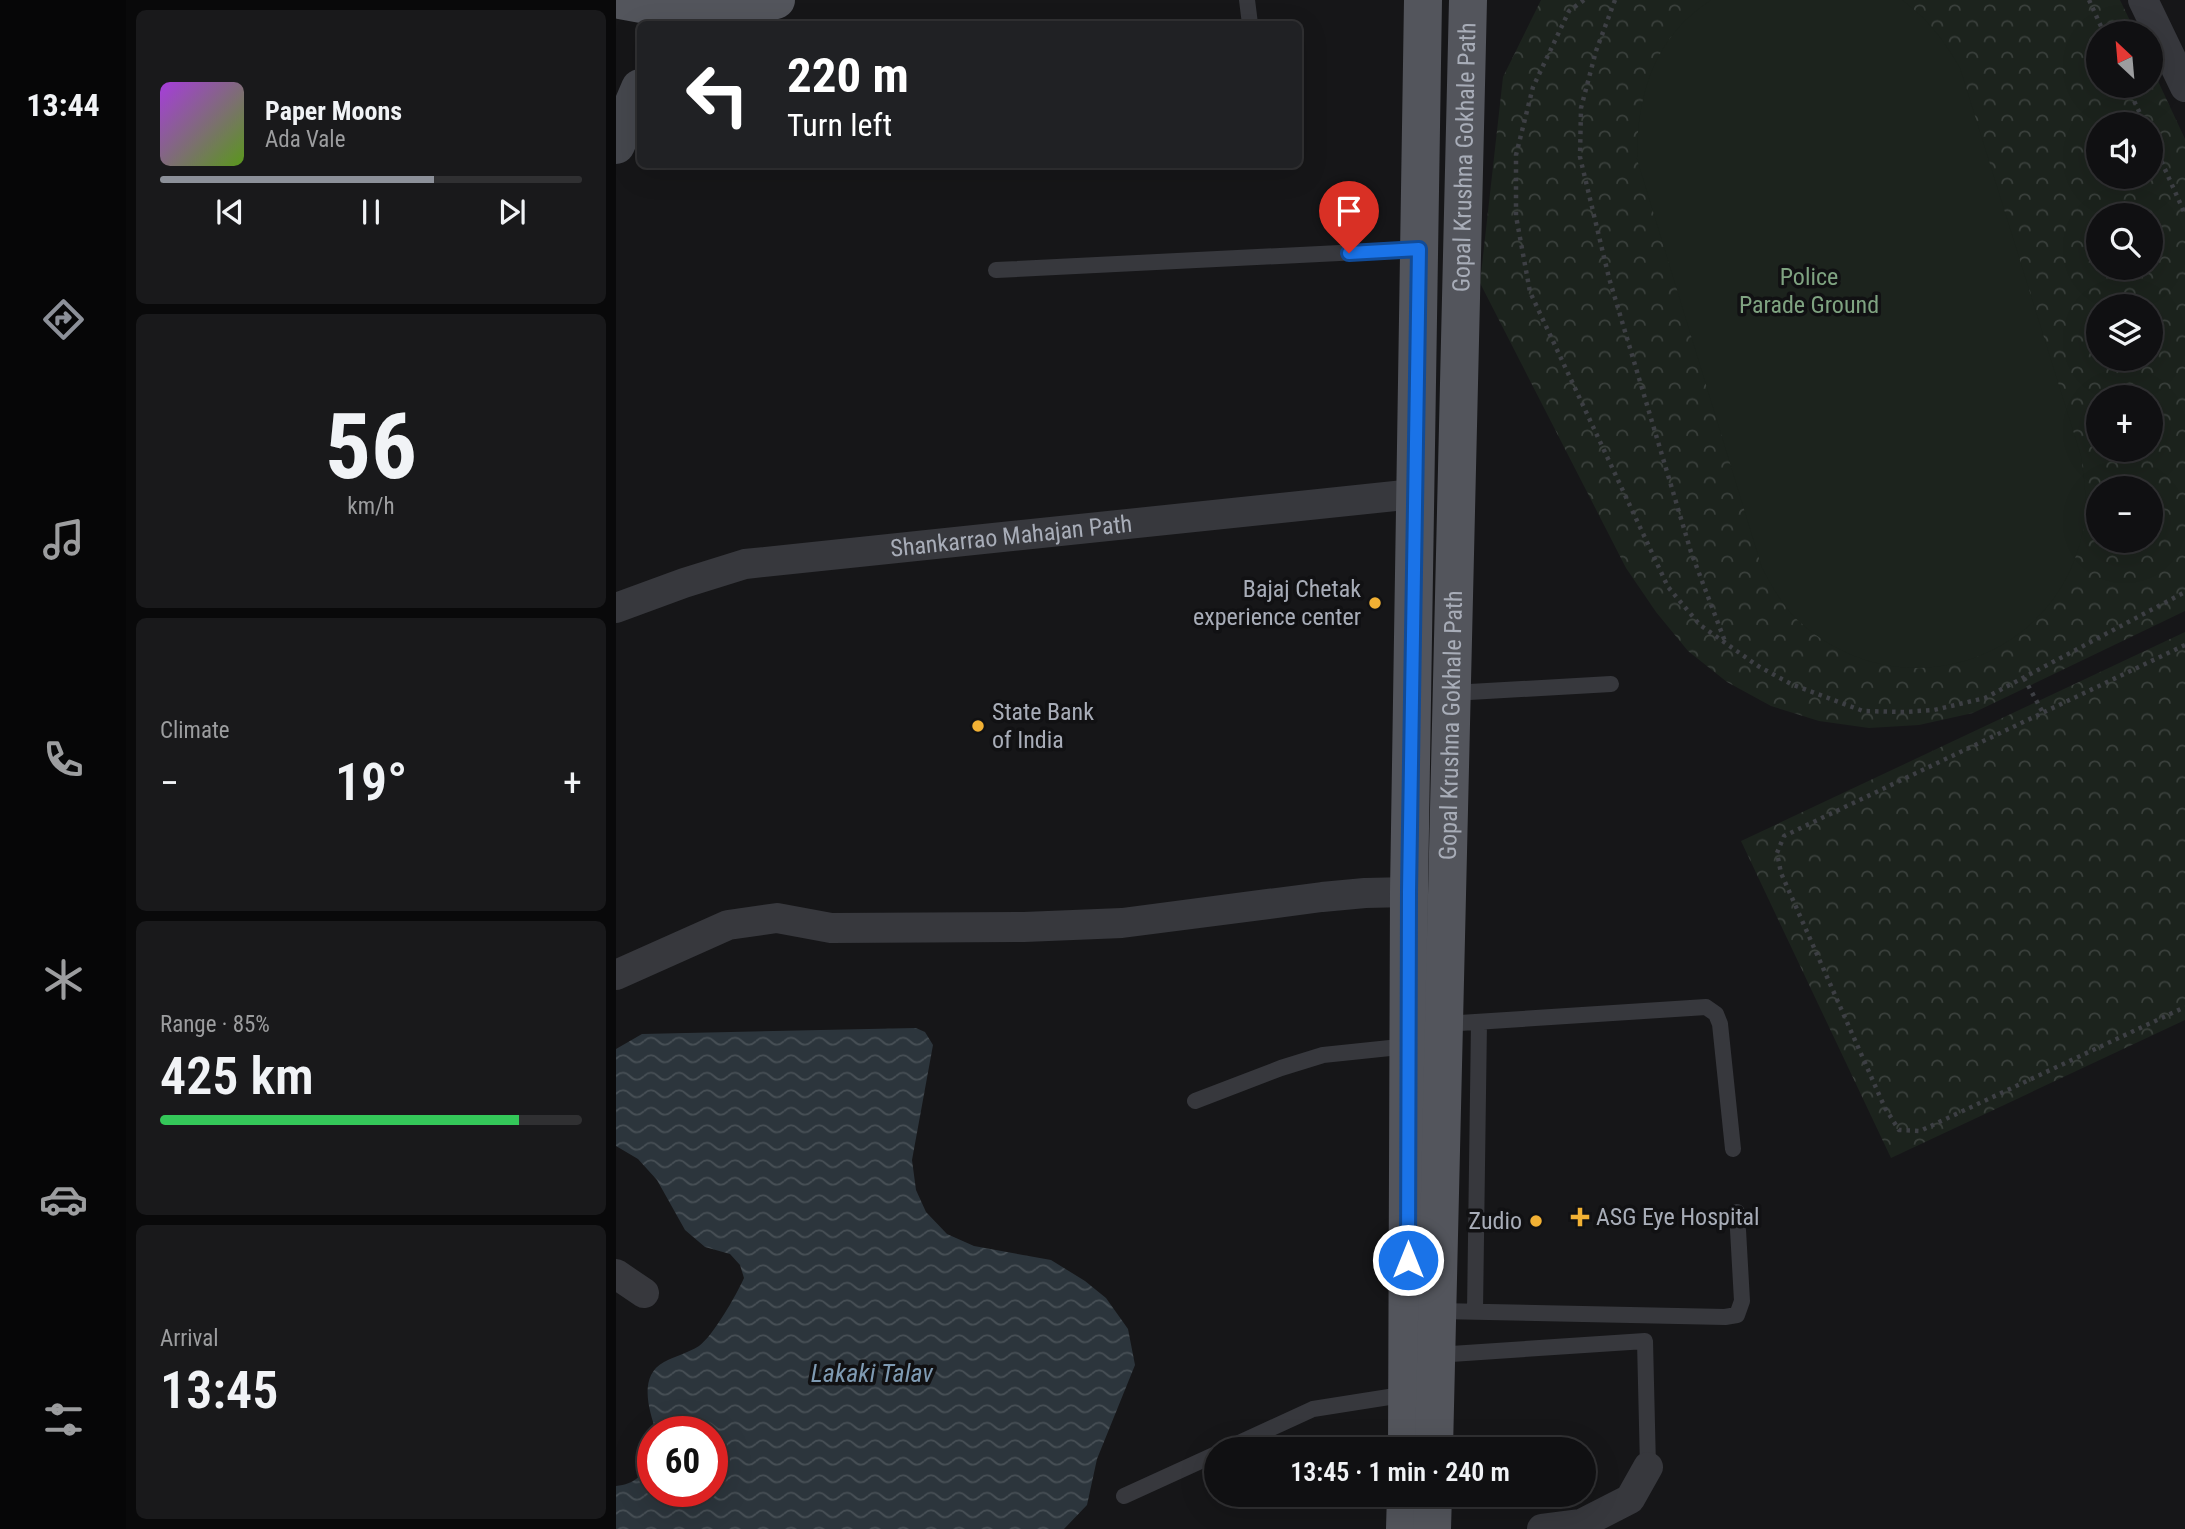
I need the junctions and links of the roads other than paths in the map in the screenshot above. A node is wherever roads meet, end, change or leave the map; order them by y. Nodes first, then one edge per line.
1 (620, 0) edge
2 (776, 0) edge
3 (1247, 0) edge
4 (1423, 0) edge
5 (1468, 0) edge
6 (2143, 0) edge
7 (676, 18) edge
8 (1250, 21) edge
9 (2185, 87) edge
10 (637, 95) edge
11 (616, 145) edge
12 (1419, 249) junction
13 (996, 270) dead end
14 (1414, 494) junction
15 (616, 608) edge
16 (1611, 684) dead end
17 (1452, 692) junction
18 (1409, 892) junction
19 (616, 975) edge
20 (1462, 1023) junction
21 (1409, 1046) junction
22 (1195, 1101) dead end
23 (1733, 1149) dead end
24 (1737, 1212) dead end
25 (616, 1273) edge
26 (644, 1293) dead end
27 (1438, 1311) junction
28 (1475, 1311) junction
29 (1436, 1355) junction
30 (1408, 1394) junction
31 (1252, 1437) edge
32 (1407, 1437) edge
33 (1434, 1437) edge
34 (1204, 1459) edge
35 (1648, 1467) joint
36 (1124, 1496) dead end
37 (1406, 1507) edge
38 (1433, 1507) edge
39 (1405, 1529) edge
40 (1432, 1529) edge
41 (1542, 1529) edge

1 - 7 main road
2 - 7 main road
3 - 8 lane
4 - 12 main road, Gopal Krushna Gokhale Path
5 - 17 main road, Gopal Krushna Gokhale Path
6 - 9 street
10 - 11 main road
12 - 13 lane
12 - 14 main road, Gopal Krushna Gokhale Path
14 - 15 street, Shankarrao Mahajan Path
14 - 18 main road, Gopal Krushna Gokhale Path
16 - 17 lane
17 - 20 main road, Gopal Krushna Gokhale Path
18 - 19 street
18 - 21 main road, Gopal Krushna Gokhale Path
20 - 23 lane
20 - 27 main road, Gopal Krushna Gokhale Path
20 - 28 lane
21 - 22 lane
21 - 30 main road, Gopal Krushna Gokhale Path
24 - 28 lane
25 - 26 street
27 - 28 lane
27 - 29 main road, Gopal Krushna Gokhale Path
29 - 33 main road, Gopal Krushna Gokhale Path
29 - 35 lane
30 - 31 lane
30 - 32 main road, Gopal Krushna Gokhale Path
34 - 36 lane
35 - 41 street
37 - 39 main road
38 - 40 main road

